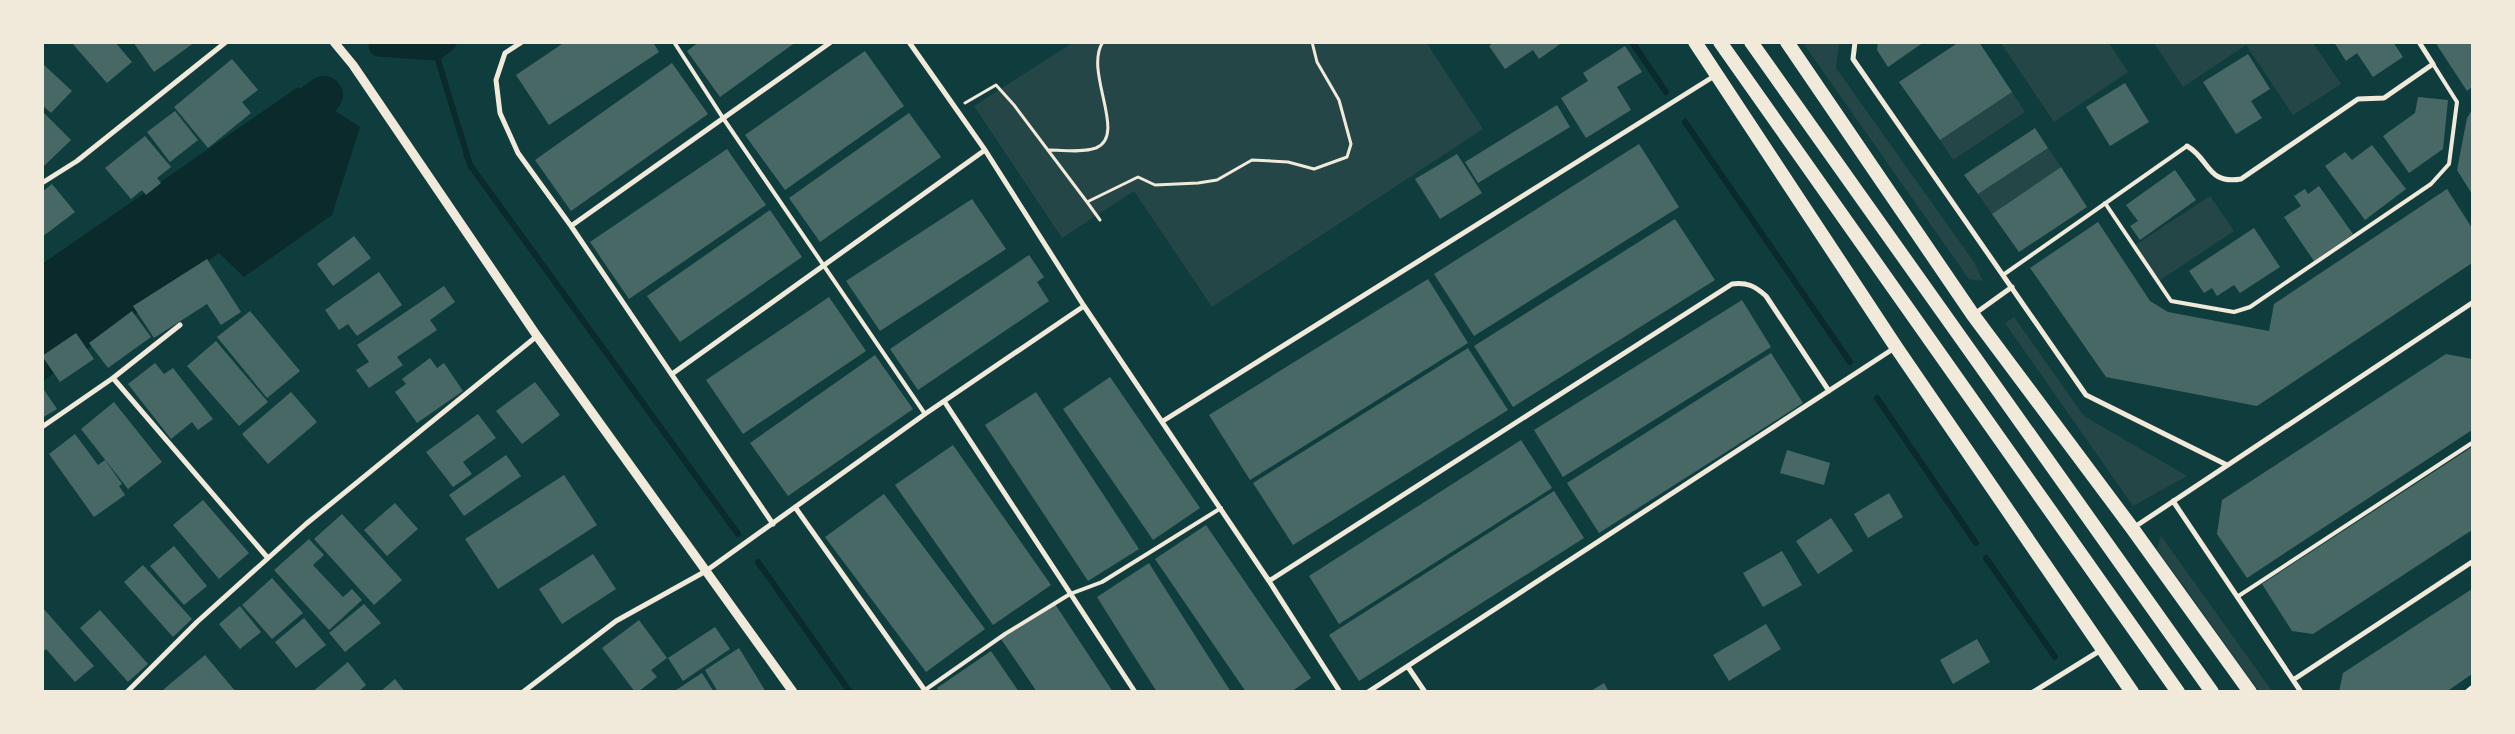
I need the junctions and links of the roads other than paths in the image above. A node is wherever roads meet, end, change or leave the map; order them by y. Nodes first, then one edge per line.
1 (226, 42) edge
2 (334, 42) edge
3 (522, 42) edge
4 (674, 42) edge
5 (831, 42) edge
6 (909, 42) edge
7 (1695, 42) edge
8 (1720, 42) edge
9 (1751, 42) edge
10 (1787, 42) edge
11 (1855, 42) edge
12 (2419, 42) edge
13 (2434, 64) junction
14 (1717, 74) junction
15 (723, 118) junction
16 (2187, 146) joint
17 (985, 150) junction
18 (42, 183) edge
19 (2105, 203) junction
20 (571, 226) junction
21 (824, 266) junction
22 (2003, 275) junction
23 (2012, 287) junction
24 (1084, 306) junction
25 (2471, 306) edge
26 (1973, 315) junction
27 (180, 326) dead end
28 (537, 336) junction
29 (1896, 347) junction
30 (672, 374) junction
31 (113, 378) junction
32 (1829, 390) junction
33 (944, 401) junction
34 (925, 414) junction
35 (1163, 421) junction
36 (42, 427) edge
37 (2472, 443) edge
38 (2227, 465) junction
39 (2173, 501) junction
40 (795, 507) junction
41 (1221, 508) junction
42 (773, 524) junction
43 (2132, 528) junction
44 (267, 558) junction
45 (2472, 562) edge
46 (706, 571) junction
47 (1269, 581) junction
48 (1070, 594) junction
49 (2237, 597) junction
50 (2102, 649) junction
51 (1408, 667) junction
52 (2293, 680) junction
53 (2472, 687) edge
54 (925, 691) edge
55 (127, 692) edge
56 (523, 692) edge
57 (793, 692) edge
58 (1134, 692) edge
59 (1340, 692) edge
60 (1368, 692) edge
61 (1425, 692) edge
62 (2033, 692) edge
63 (2132, 692) edge
64 (2178, 692) edge
65 (2212, 692) edge
66 (2250, 692) edge
67 (2301, 692) edge
68 (2466, 692) edge

1 - 18 street
2 - 28 street
3 - 20 street
4 - 15 lane
5 - 15 street
6 - 17 street
7 - 14 highway
8 - 64 highway
9 - 65 highway
10 - 26 highway
11 - 22 street
12 - 13 street
13 - 16 street
13 - 19 lane
14 - 29 highway
14 - 35 street
15 - 20 street
15 - 21 lane
16 - 19 lane
17 - 21 street
17 - 24 street
19 - 22 lane
20 - 30 street
21 - 30 street
21 - 34 lane
22 - 23 street
23 - 26 street
23 - 38 street
24 - 33 street
24 - 35 street
25 - 38 street
26 - 43 highway
27 - 31 street
28 - 44 street
28 - 46 street
29 - 32 street
29 - 50 highway
30 - 42 street
31 - 36 street
31 - 44 street
32 - 47 street
32 - 51 street
33 - 34 street
33 - 48 street
34 - 40 street
35 - 41 street
37 - 49 lane
38 - 39 street
39 - 43 street
39 - 49 street
40 - 42 street
40 - 54 street
41 - 47 street
41 - 48 lane
42 - 46 street
43 - 66 highway
44 - 55 street
45 - 52 street
46 - 56 street
46 - 57 street
47 - 59 street
48 - 54 lane
48 - 58 street
49 - 52 street
50 - 62 street
50 - 63 highway
51 - 60 street
51 - 61 street
52 - 67 street
53 - 68 lane

